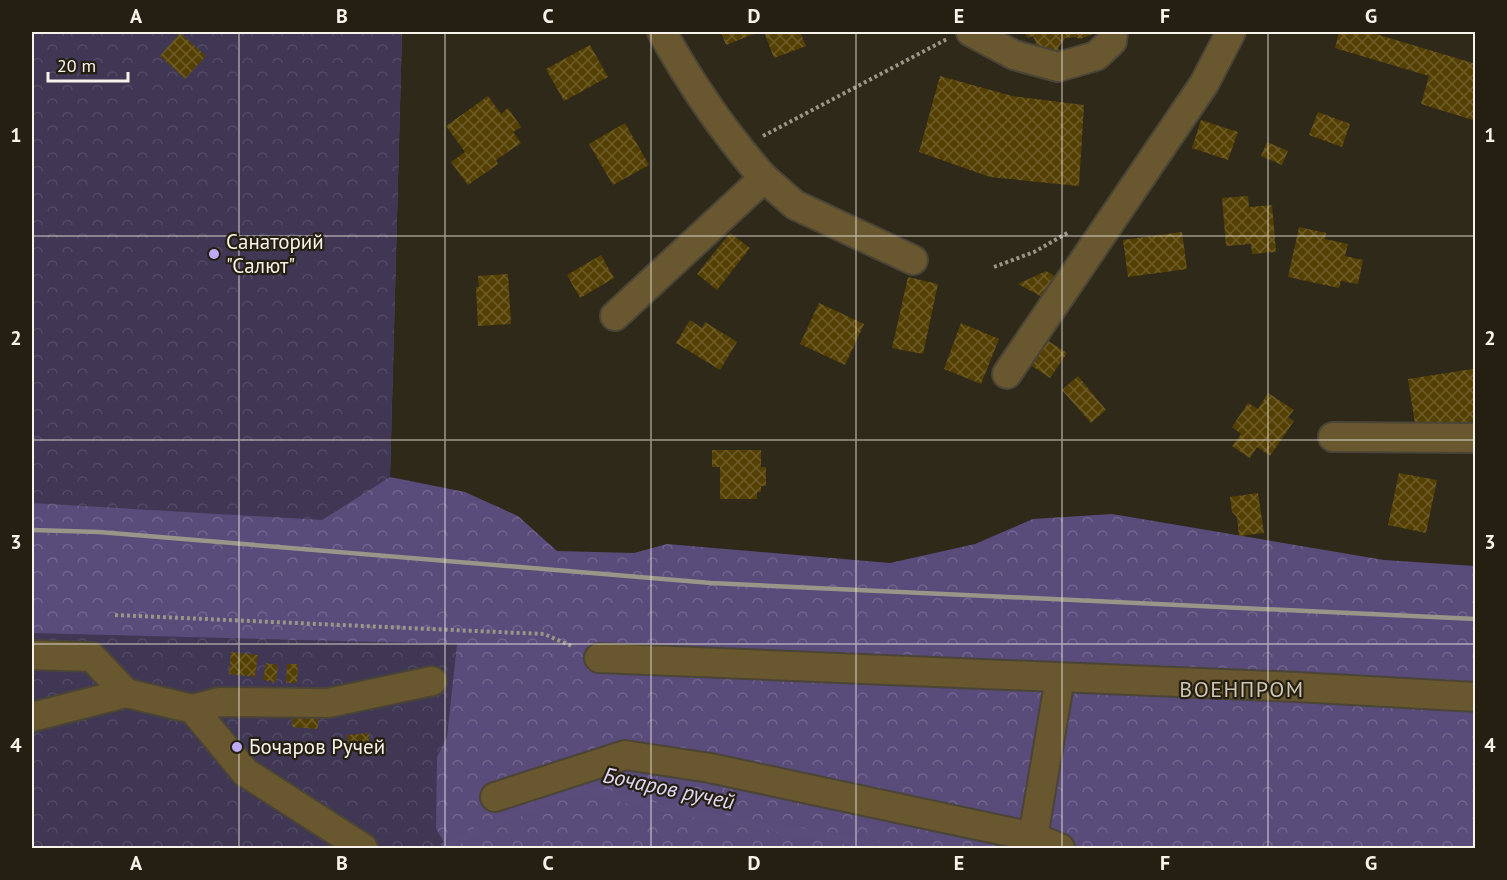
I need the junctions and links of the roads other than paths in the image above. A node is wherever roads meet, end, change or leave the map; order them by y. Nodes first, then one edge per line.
1 (662, 32) edge
2 (1113, 32) edge
3 (1231, 32) edge
4 (961, 34) edge
5 (764, 178) junction
6 (913, 260) dead end
7 (615, 316) dead end
8 (1007, 374) dead end
9 (1333, 437) dead end
10 (1476, 438) edge
11 (32, 655) edge
12 (599, 658) road end
13 (1060, 678) junction
14 (432, 681) dead end
15 (126, 693) junction
16 (1476, 697) edge
17 (194, 709) junction
18 (32, 717) edge
19 (495, 797) dead end
20 (1033, 837) junction
21 (363, 849) edge
22 (1060, 849) edge

1 - 5 lane
2 - 4 lane
3 - 8 lane
5 - 6 lane
5 - 7 lane
9 - 10 lane
11 - 15 lane
12 - 13 lane
13 - 16 lane
13 - 20 lane
14 - 17 lane
15 - 17 lane
15 - 18 lane
17 - 21 lane
19 - 20 lane
20 - 22 lane

